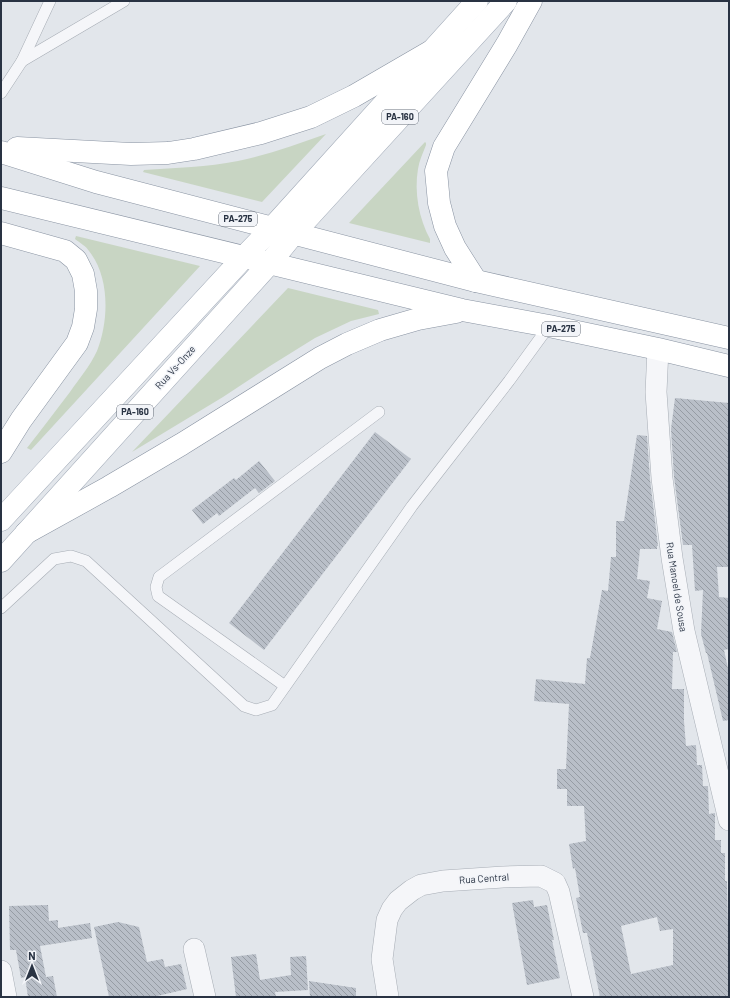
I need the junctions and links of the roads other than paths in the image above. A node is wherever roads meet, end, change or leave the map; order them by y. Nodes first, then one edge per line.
1 (50, 1) edge
2 (124, 1) edge
3 (477, 1) edge
4 (506, 1) edge
5 (530, 1) edge
6 (435, 49) junction
7 (22, 61) junction
8 (1, 94) edge
9 (1, 148) edge
10 (1, 152) edge
11 (1, 198) edge
12 (272, 228) junction
13 (1, 233) edge
14 (294, 233) junction
15 (244, 257) junction
16 (269, 264) junction
17 (476, 280) junction
18 (462, 310) junction
19 (549, 326) junction
20 (729, 338) edge
21 (658, 349) junction
22 (729, 366) edge
23 (379, 412) dead end
24 (1, 452) edge
25 (1, 520) edge
26 (26, 533) junction
27 (1, 561) edge
28 (1, 608) edge
29 (285, 686) junction
30 (729, 820) edge
31 (194, 949) dead end
32 (1, 971) edge
33 (6, 997) edge
34 (205, 997) edge
35 (388, 997) edge
36 (583, 997) edge

1 - 7 lane
2 - 7 lane
3 - 6 main road, PA-160
4 - 14 main road, PA-160
5 - 17 main road
6 - 9 main road
6 - 12 main road, PA-160
7 - 8 lane
10 - 12 main road, PA-275
11 - 15 main road, PA-275
12 - 14 main road, PA-275
12 - 15 main road, PA-160
13 - 24 main road
14 - 16 main road, PA-160
14 - 17 main road, PA-275
15 - 16 main road, PA-275
15 - 25 main road, PA-160
16 - 18 main road, PA-275
16 - 26 main road, Rua Vs-Onze / PA-160
17 - 20 main road, PA-275
18 - 19 main road, PA-275
18 - 26 main road
19 - 21 main road, PA-275
19 - 29 lane
21 - 22 main road, PA-275
21 - 30 street, Rua Manoel de Sousa
23 - 29 lane
26 - 27 main road, Rua Vs-Onze / PA-160
28 - 29 lane
31 - 34 street
32 - 33 street
35 - 36 street, Rua Central

